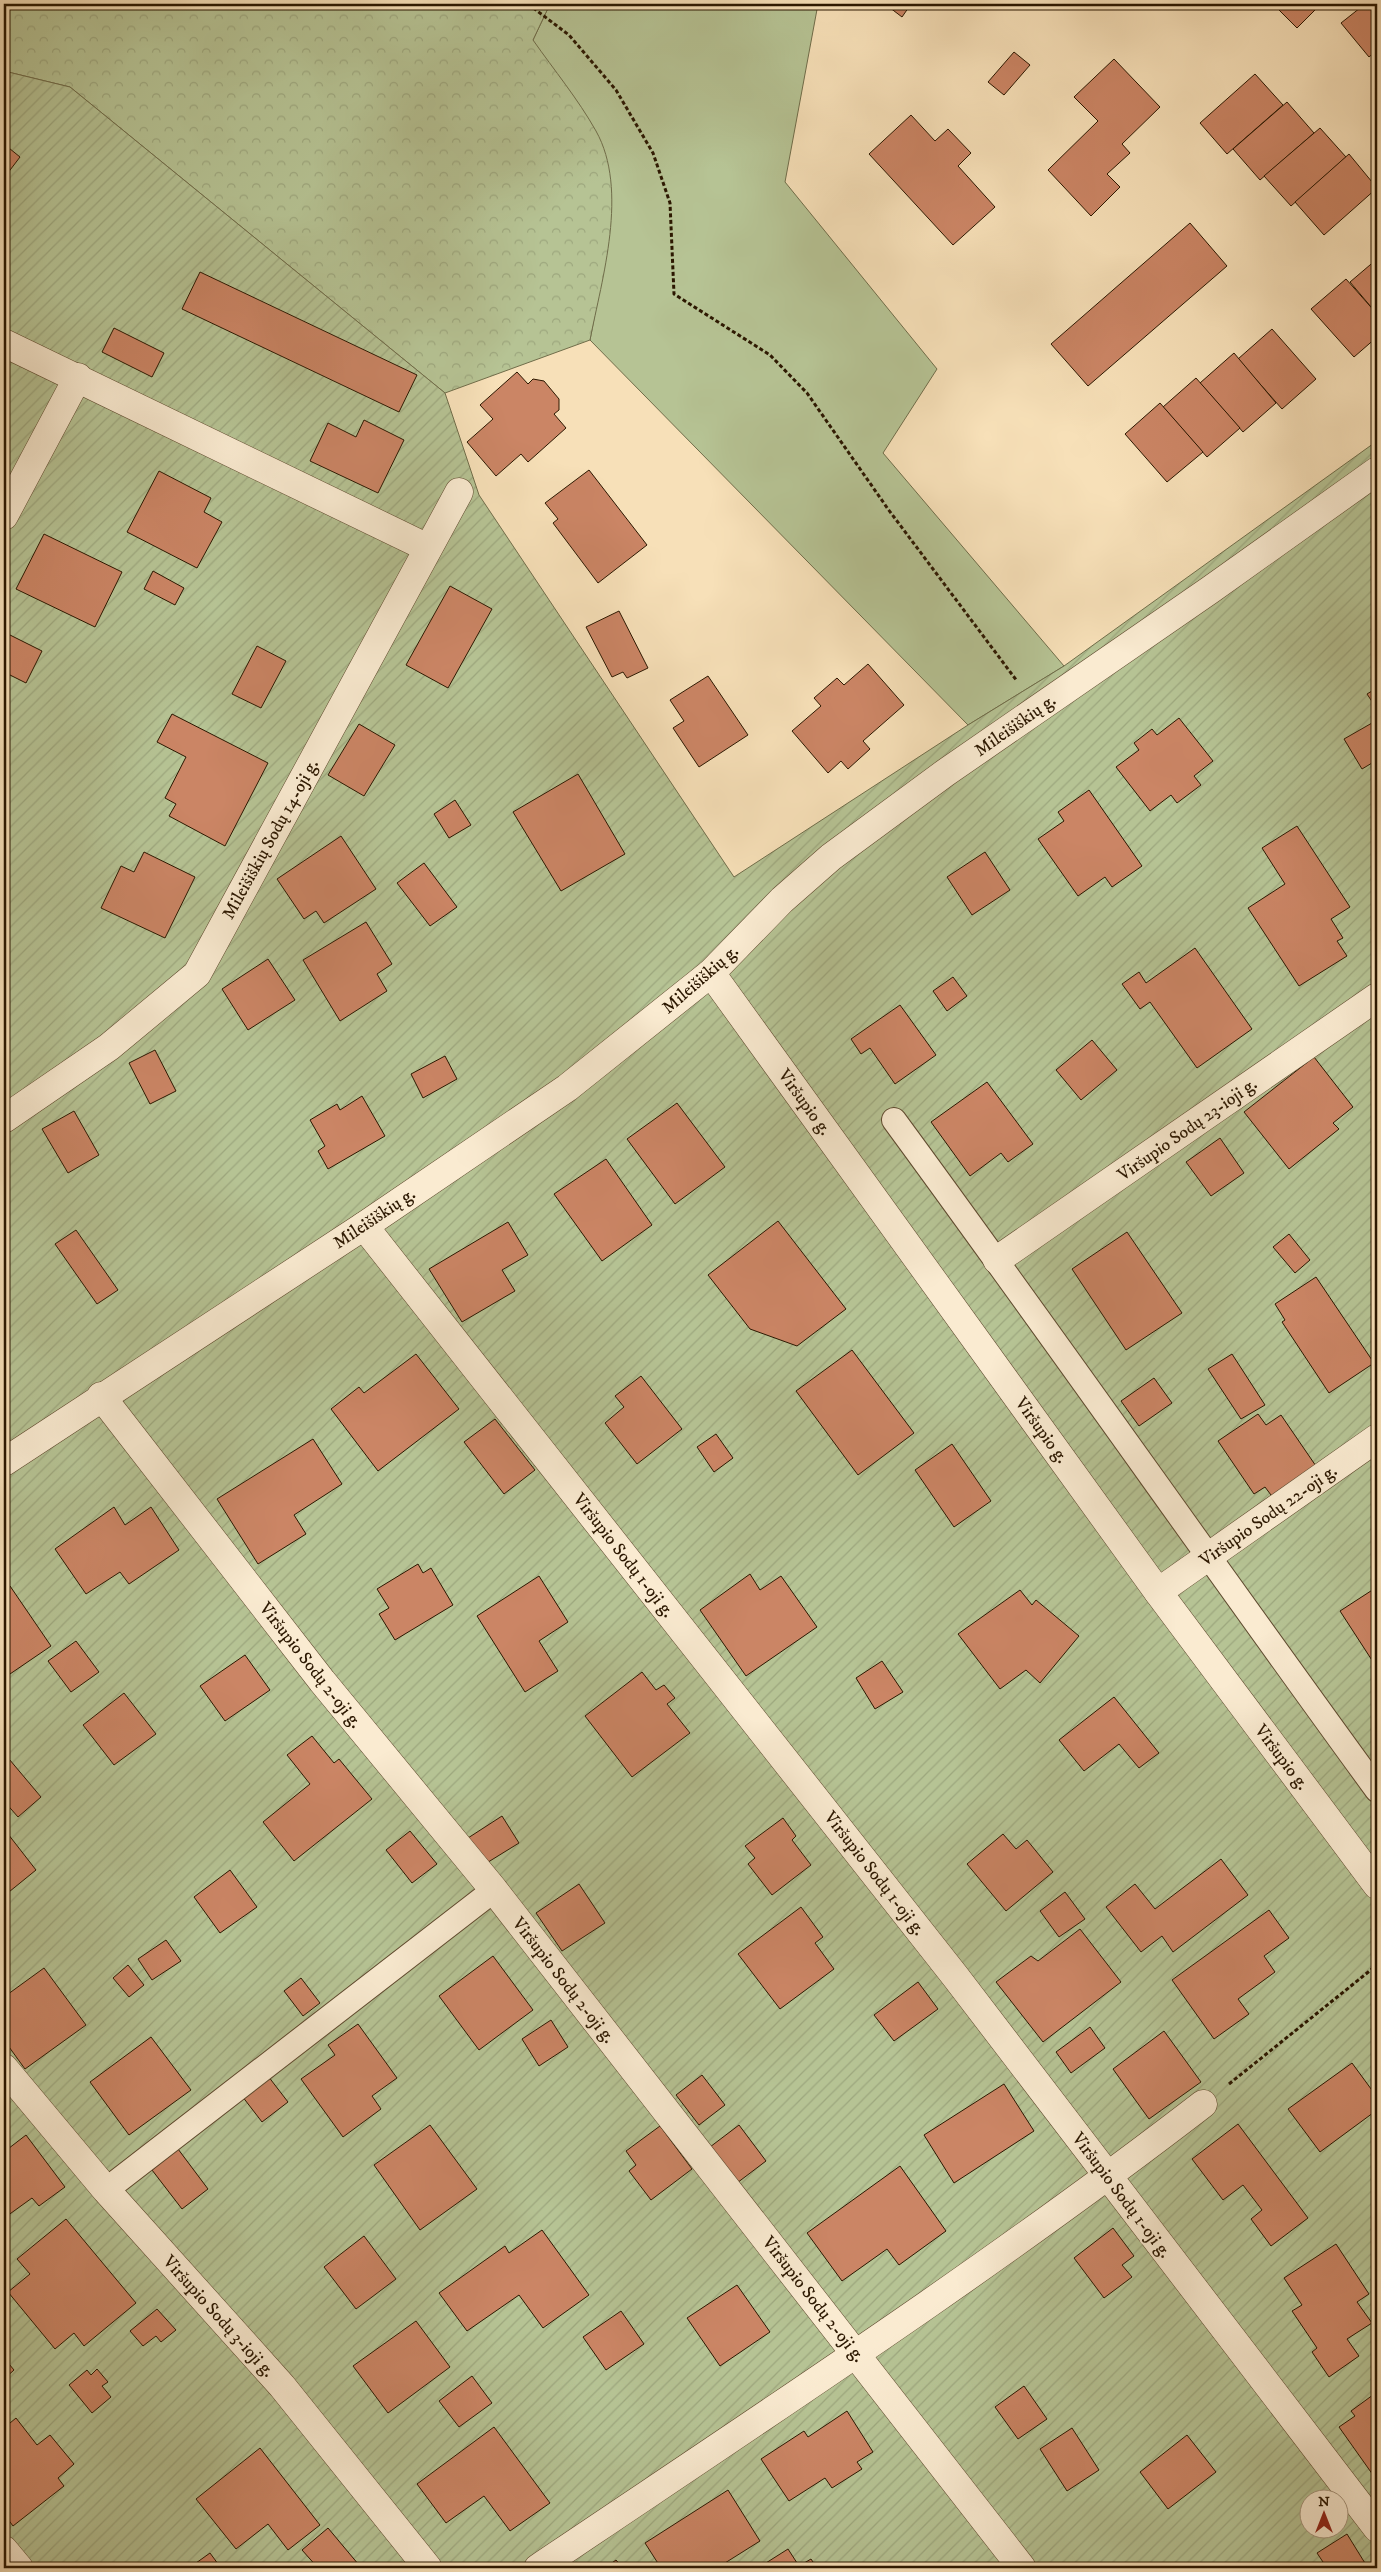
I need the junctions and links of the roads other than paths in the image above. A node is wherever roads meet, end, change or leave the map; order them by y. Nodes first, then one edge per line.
1 (4, 343) edge
2 (78, 377) junction
3 (1377, 471) edge
4 (459, 492) dead end
5 (4, 516) edge
6 (428, 548) junction
7 (711, 973) junction
8 (1377, 997) edge
9 (4, 1119) edge
10 (894, 1120) dead end
11 (364, 1226) junction
12 (997, 1260) junction
13 (101, 1396) junction
14 (1377, 1438) edge
15 (4, 1462) edge
16 (1208, 1557) junction
17 (1158, 1592) junction
18 (1377, 1790) edge
19 (1377, 1884) edge
20 (494, 1890) junction
21 (4, 2068) edge
22 (1203, 2104) road end
23 (1108, 2177) junction
24 (106, 2190) junction
25 (856, 2352) junction
26 (1377, 2528) edge
27 (4, 2550) edge
28 (19, 2568) edge
29 (428, 2568) edge
30 (538, 2568) edge
31 (1022, 2568) edge

1 - 2 street
2 - 5 street
2 - 6 street
3 - 7 street, Mileišiškių g.
4 - 6 street, Mileišiškių Sodų 14-oji g.
6 - 9 street, Mileišiškių Sodų 14-oji g.
7 - 11 street, Mileišiškių g.
7 - 17 street, Viršupio g.
8 - 12 street, Viršupio Sodų 23-ioji g.
10 - 12 lane
11 - 13 street, Mileišiškių g.
11 - 23 street, Viršupio Sodų 1-oji g.
12 - 16 lane
13 - 15 street, Mileišiškių g.
13 - 20 street, Viršupio Sodų 2-oji g.
14 - 16 street, Viršupio Sodų 22-oji g.
16 - 17 street, Viršupio Sodų 22-oji g.
16 - 18 lane
17 - 19 street, Viršupio g.
20 - 24 lane
20 - 25 street, Viršupio Sodų 2-oji g.
21 - 24 street, Viršupio Sodų 3-ioji g.
22 - 23 street
23 - 25 street
23 - 26 street, Viršupio Sodų 1-oji g.
24 - 29 street, Viršupio Sodų 3-ioji g.
25 - 30 street
25 - 31 street, Viršupio Sodų 2-oji g.
27 - 28 street

